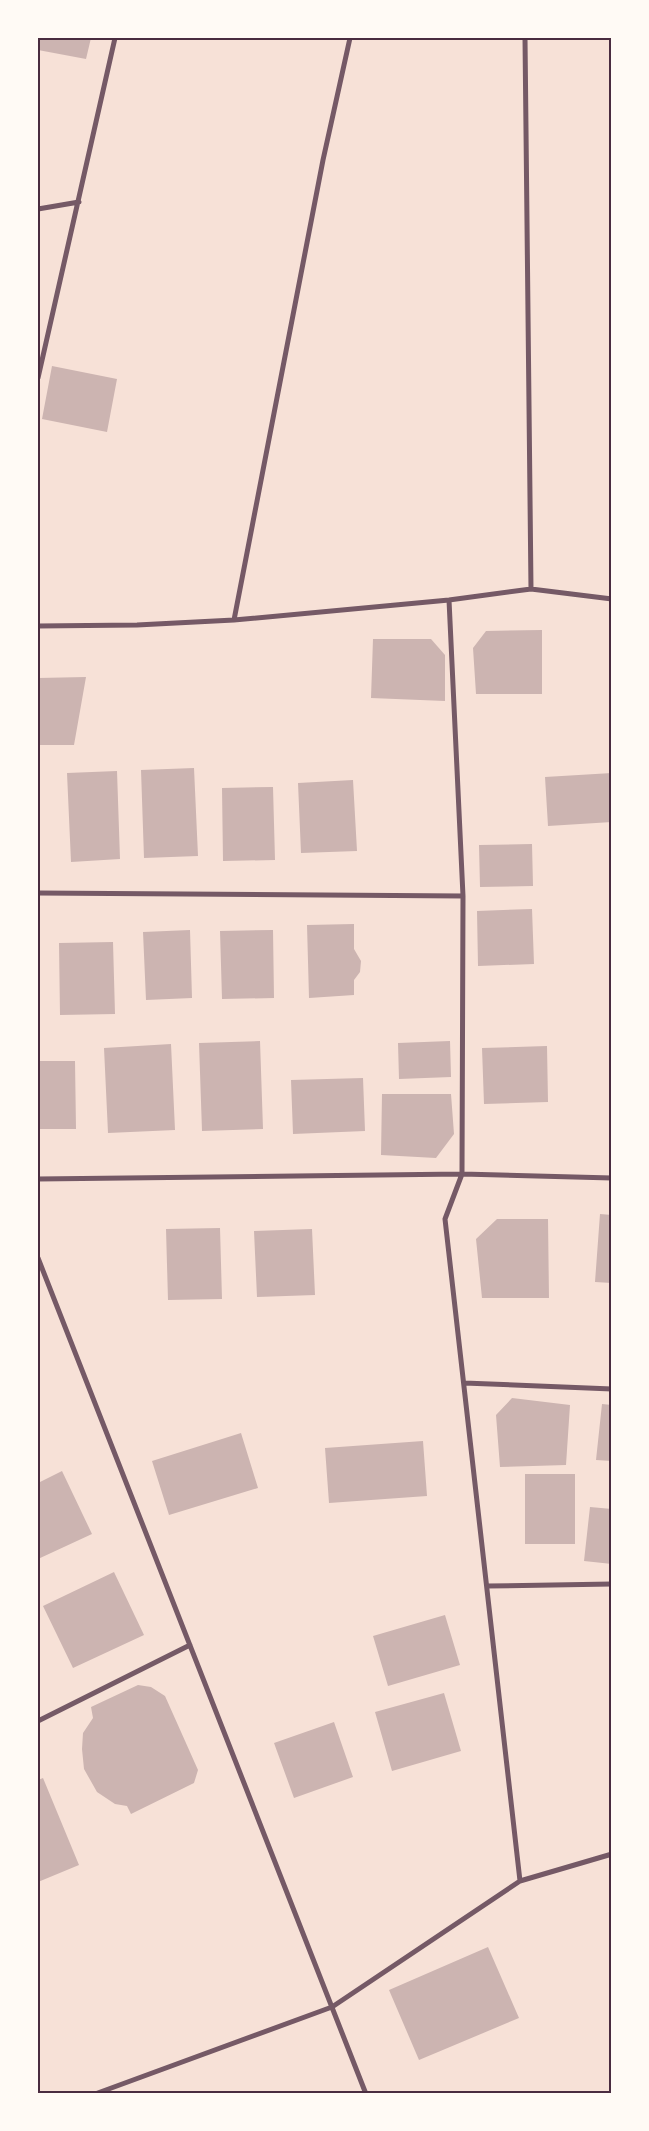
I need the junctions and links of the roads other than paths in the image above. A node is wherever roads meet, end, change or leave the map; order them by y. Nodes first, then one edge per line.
1 (115, 38) edge
2 (350, 38) edge
3 (525, 38) edge
4 (79, 202) junction
5 (38, 209) edge
6 (38, 378) edge
7 (531, 588) junction
8 (449, 600) junction
9 (612, 600) edge
10 (234, 620) junction
11 (38, 626) edge
12 (38, 893) edge
13 (463, 896) junction
14 (462, 1174) junction
15 (612, 1178) edge
16 (38, 1179) edge
17 (38, 1258) edge
18 (464, 1384) junction
19 (612, 1389) edge
20 (612, 1584) edge
21 (487, 1586) junction
22 (190, 1645) junction
23 (38, 1721) edge
24 (612, 1854) edge
25 (520, 1881) junction
26 (332, 2007) junction
27 (95, 2094) edge
28 (366, 2094) edge

1 - 4 street
2 - 10 street
3 - 7 street
4 - 5 street
4 - 6 street
7 - 8 street
7 - 9 street
8 - 10 street
8 - 13 street
10 - 11 street
12 - 13 street
13 - 14 street
14 - 15 street
14 - 16 street
14 - 18 street
17 - 22 street
18 - 19 street
18 - 21 street
20 - 21 street
21 - 25 street
22 - 23 street
22 - 26 street
24 - 25 street
25 - 26 street
26 - 27 street
26 - 28 street

